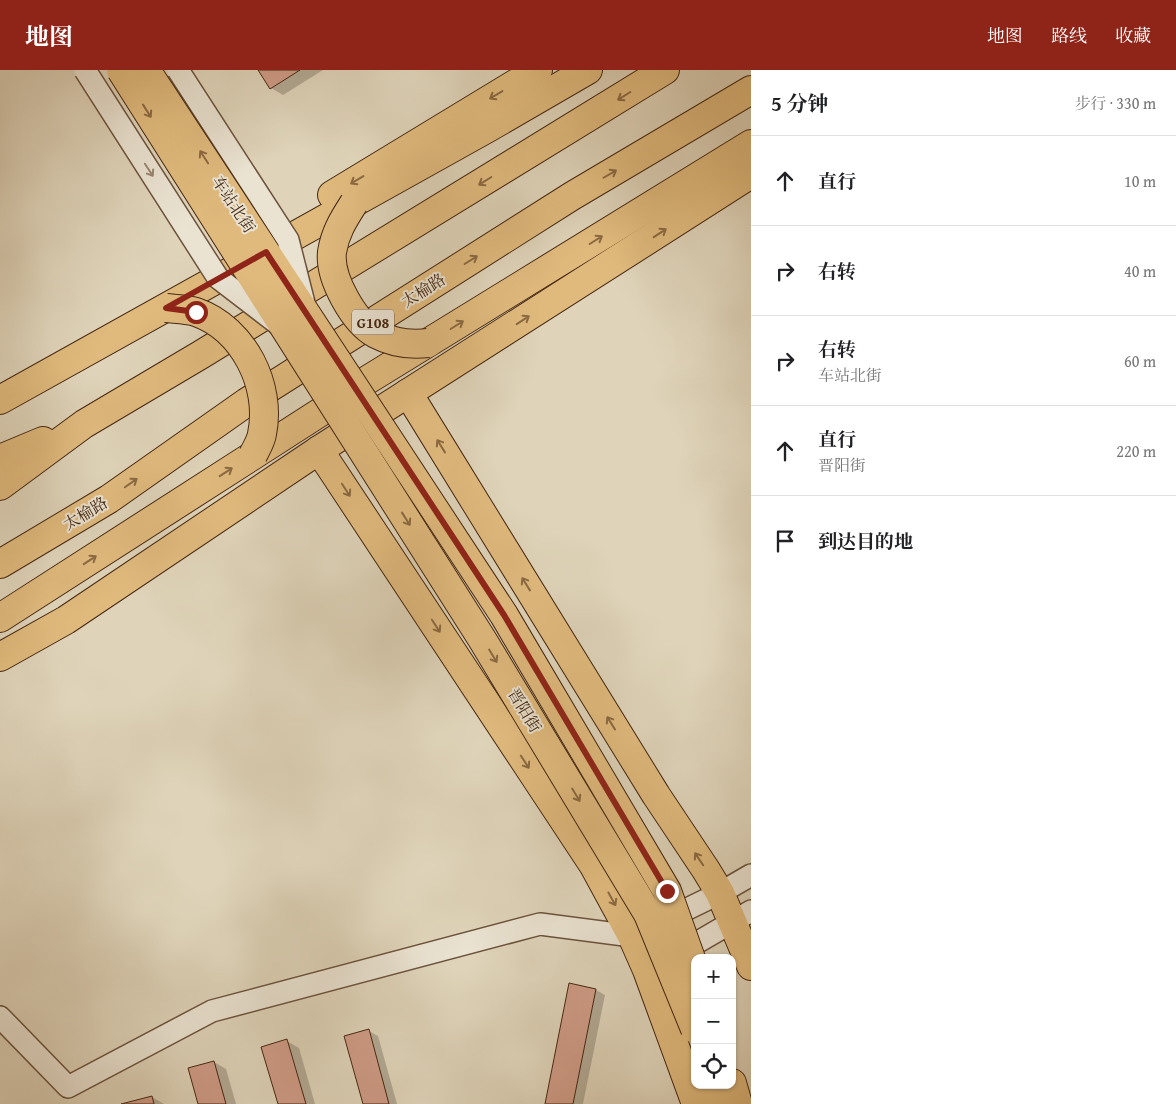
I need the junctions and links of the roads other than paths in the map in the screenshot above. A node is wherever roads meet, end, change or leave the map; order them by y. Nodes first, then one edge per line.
1 (85, 70) edge
2 (121, 70) edge
3 (146, 70) edge
4 (178, 70) edge
5 (538, 70) edge
6 (588, 70) edge
7 (663, 71) edge
8 (751, 90) edge
9 (751, 144) edge
10 (751, 174) edge
11 (354, 203) junction
12 (266, 252) junction
13 (218, 278) junction
14 (166, 308) junction
15 (297, 323) junction
16 (428, 343) junction
17 (356, 387) junction
18 (0, 388) edge
19 (408, 394) junction
20 (0, 400) edge
21 (333, 404) junction
22 (84, 424) junction
23 (319, 450) junction
24 (252, 455) junction
25 (0, 459) edge
26 (0, 486) edge
27 (109, 499) junction
28 (0, 564) edge
29 (0, 575) edge
30 (0, 618) edge
31 (0, 657) edge
32 (751, 875) edge
33 (720, 893) junction
34 (742, 918) edge
35 (632, 936) junction
36 (691, 959) edge
37 (751, 966) edge
38 (647, 970) junction
39 (0, 1017) edge
40 (691, 1019) edge
41 (712, 1089) edge
42 (734, 1089) edge
43 (696, 1104) edge
44 (716, 1104) edge
45 (738, 1104) edge

1 -> 13 street, bridge
2 -> 12 main road, bridge
12 -> 3 main road, 车站北街, bridge
4 - 12 street, bridge
5 -> 18 main road
6 - 11 main road
7 -> 22 main road
27 -> 8 main road, 太榆路 / G108
16 -> 9 main road
19 -> 10 main road
11 - 12 main road
11 - 16 main road, bridge
12 - 13 main road
12 - 15 main road, bridge
12 - 15 street, bridge
13 - 14 main road
13 - 15 street, bridge
14 - 20 main road
14 - 24 main road, bridge
15 - 17 main road, bridge
15 - 21 main road, 晋阳街, bridge
16 - 17 main road
17 - 21 main road
17 - 36 main road, 晋阳街, bridge
19 - 23 main road
33 -> 19 main road
21 - 24 main road, bridge
21 -> 40 main road, 晋阳街, bridge
22 - 25 main road
22 - 26 main road
23 - 31 main road
23 -> 35 main road
30 -> 24 main road
27 - 28 main road, 太榆路 / G108
27 - 29 main road
32 - 33 street
33 - 34 main road
33 - 35 street
34 - 37 main road
34 - 38 street
35 - 38 main road
35 - 39 street
38 - 43 main road
41 - 44 main road
42 - 45 main road

